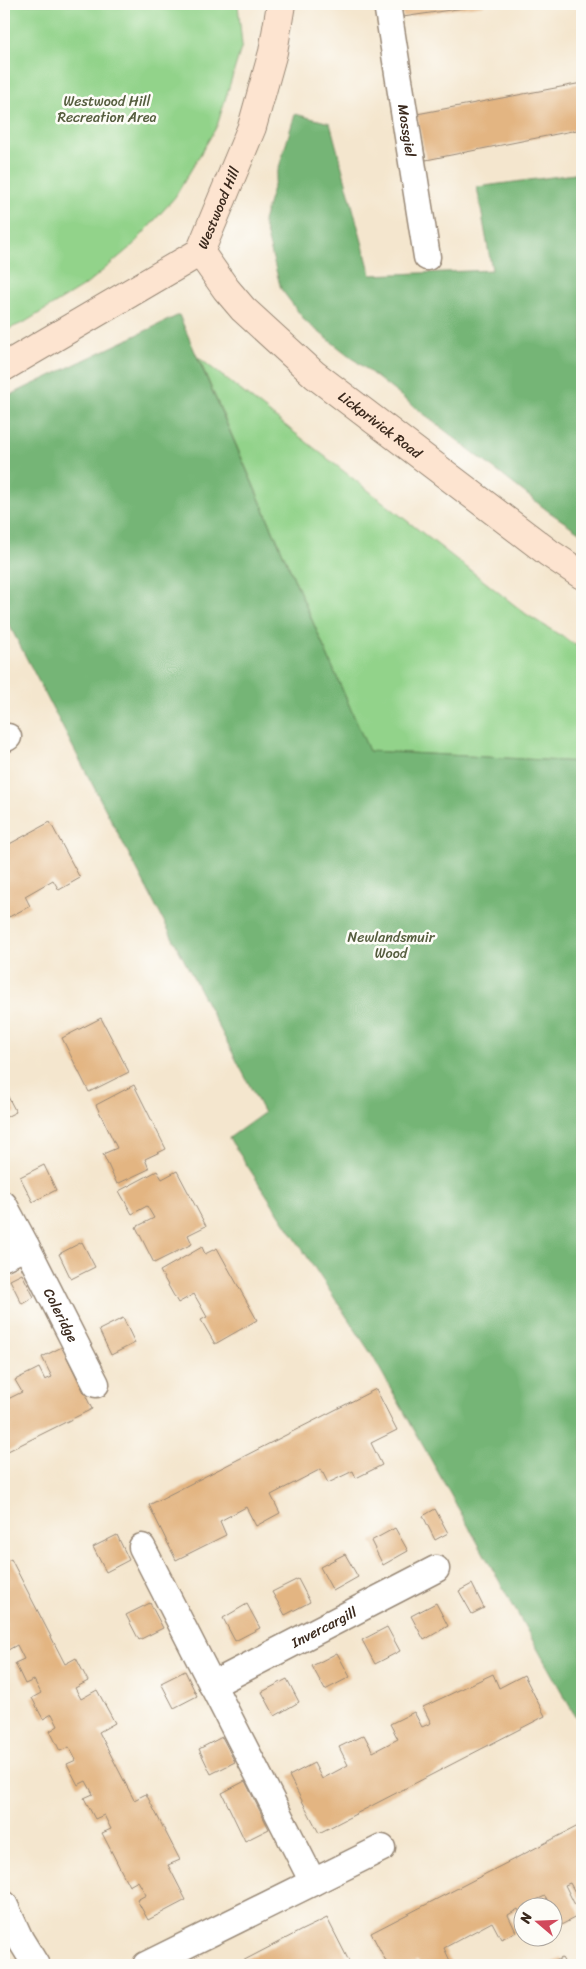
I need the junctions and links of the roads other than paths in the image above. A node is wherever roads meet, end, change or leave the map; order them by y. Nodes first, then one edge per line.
1 (281, 4) edge
2 (387, 4) edge
3 (200, 252) junction
4 (427, 257) dead end
5 (4, 367) edge
6 (582, 575) edge
7 (4, 1204) edge
8 (15, 1252) edge
9 (96, 1384) dead end
10 (142, 1547) dead end
11 (436, 1569) dead end
12 (212, 1685) junction
13 (382, 1848) dead end
14 (313, 1882) junction
15 (4, 1904) edge
16 (12, 1945) edge
17 (36, 1965) edge
18 (146, 1965) edge

1 - 3 street, Westwood Hill
2 - 4 street, Mossgiel
3 - 5 street, Westwood Hill
3 - 6 street, Lickprivick Road
7 - 8 street, Coleridge
8 - 9 street, Coleridge
10 - 12 street
11 - 12 street, Invercargill
12 - 14 street
13 - 14 street
14 - 18 street
15 - 16 street
16 - 17 street

